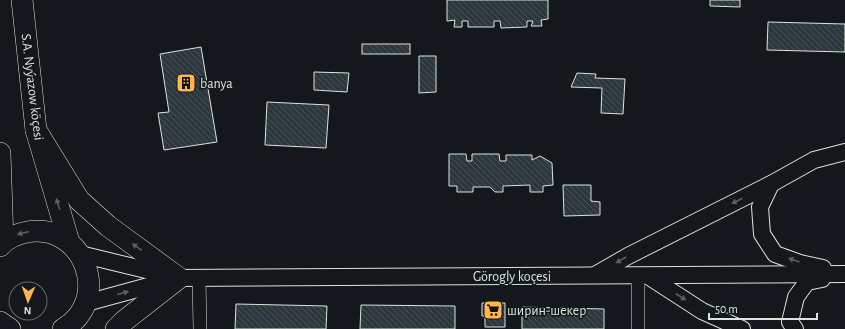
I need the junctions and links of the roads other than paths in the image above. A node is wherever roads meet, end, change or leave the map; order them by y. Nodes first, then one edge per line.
1 (22, 0) edge
2 (36, 130) junction
3 (845, 152) edge
4 (0, 153) edge
5 (772, 184) junction
6 (1, 244) edge
7 (74, 248) junction
8 (845, 274) edge
9 (593, 276) junction
10 (643, 276) junction
11 (189, 278) junction
12 (86, 303) junction
13 (0, 322) edge
14 (10, 329) edge
15 (64, 329) edge
16 (116, 329) edge
17 (200, 329) edge
18 (638, 329) edge
19 (742, 329) edge
20 (795, 329) edge

1 - 2 main road, S.A. Nyýazow köçesi
7 -> 2 main road, S.A. Nyýazow köçesi
11 -> 2 main road
3 - 5 street
4 - 6 main road
8 -> 5 street
5 -> 9 street
7 -> 6 main road
7 - 11 street
7 - 12 main road, S.A. Nyýazow köçesi
8 - 10 street, Görogly koçesi
8 - 20 street
9 - 10 street, Görogly koçesi
9 - 11 street, Görogly koçesi
10 - 18 street
10 -> 19 street
12 -> 11 street
11 - 16 main road
11 - 17 street
12 - 15 main road
13 - 14 main road

